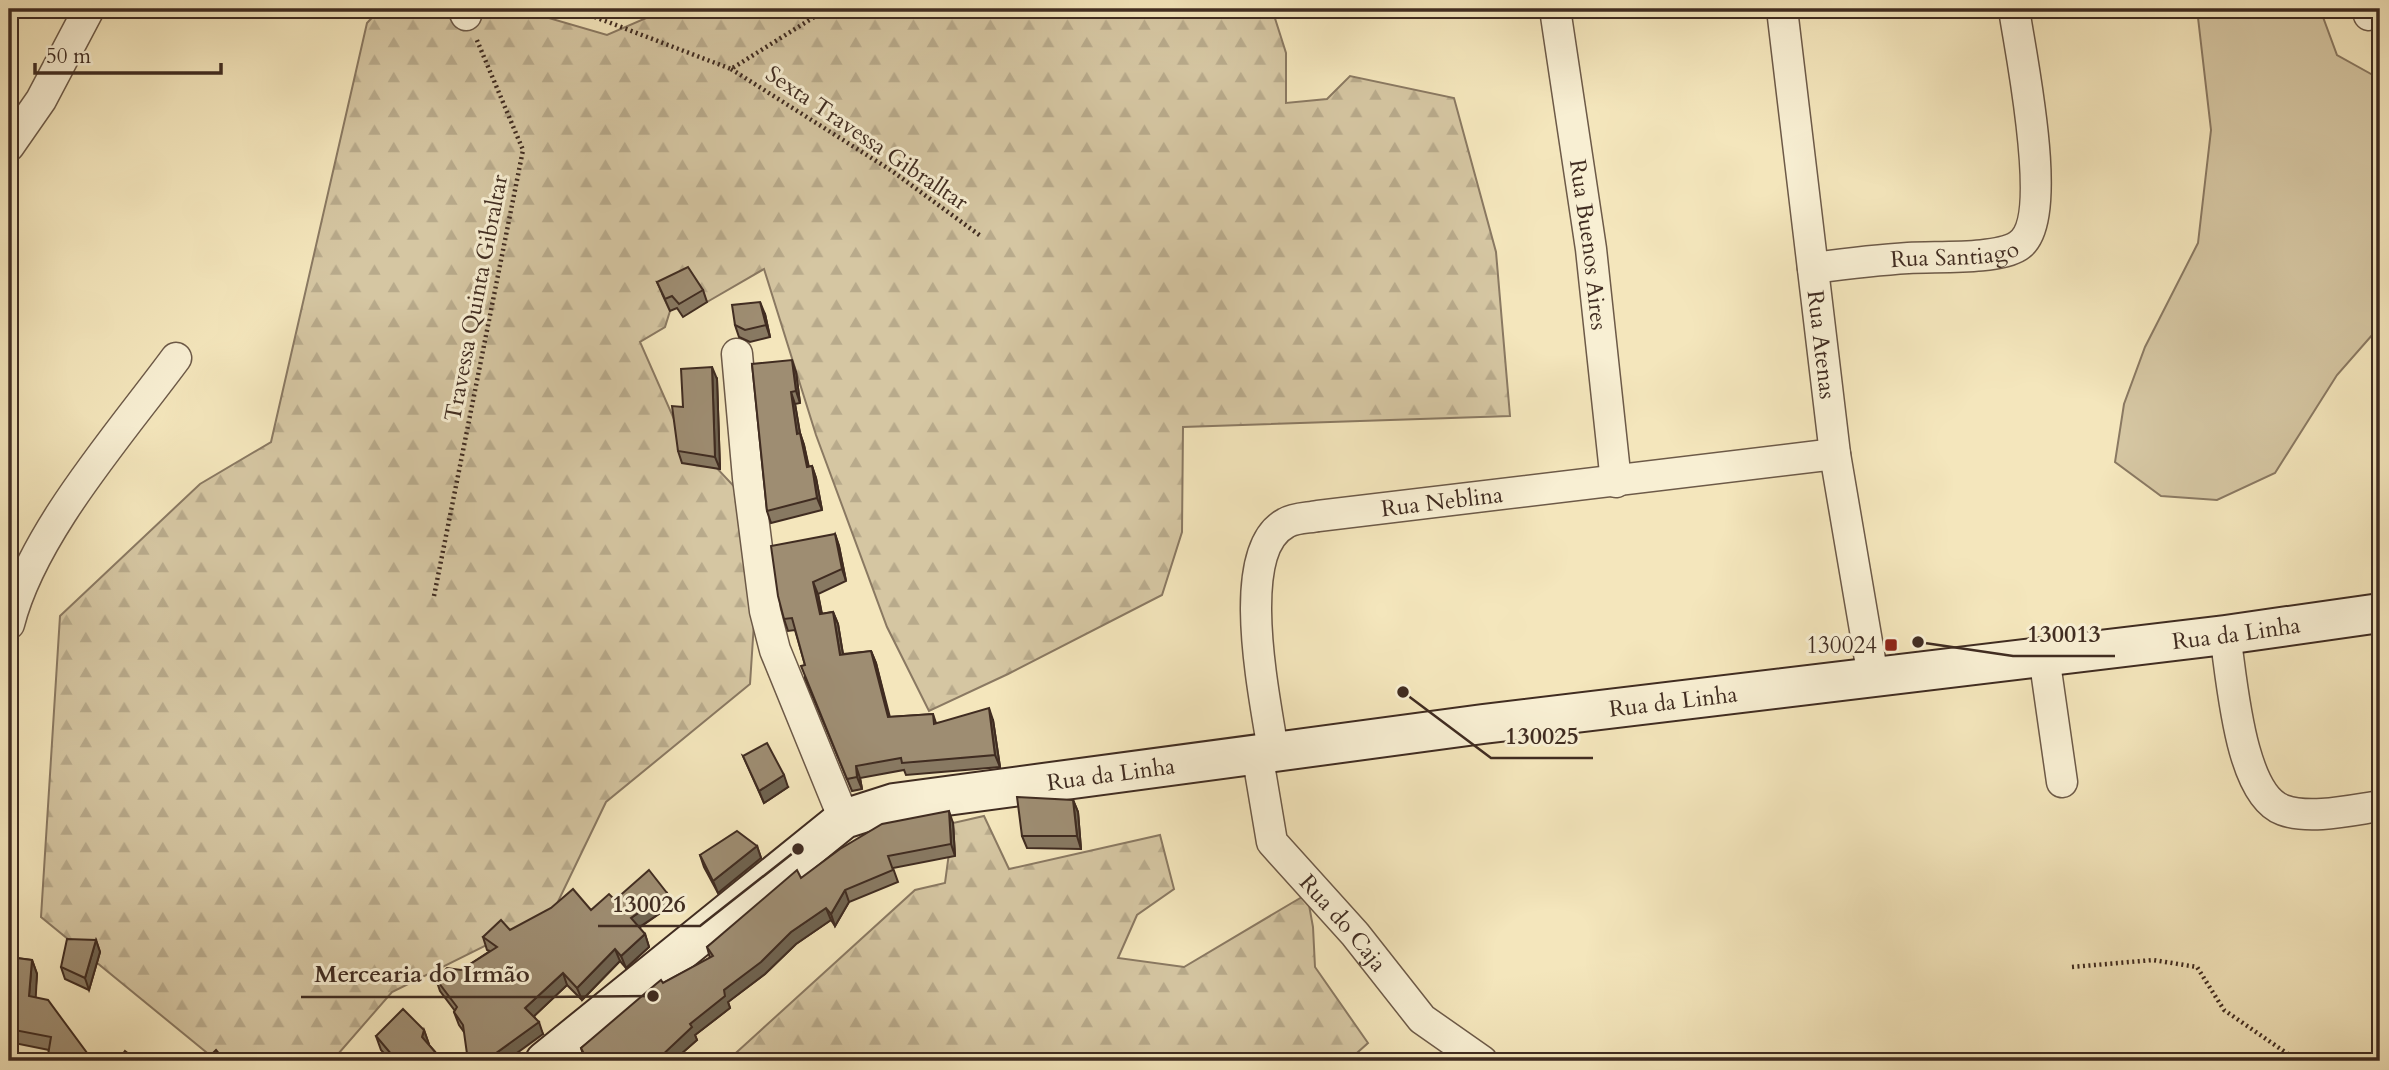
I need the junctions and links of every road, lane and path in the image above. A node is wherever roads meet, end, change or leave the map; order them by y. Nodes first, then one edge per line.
1 (89, 9) edge
2 (573, 9) edge
3 (827, 9) edge
4 (1555, 9) edge
5 (1782, 9) edge
6 (2014, 9) edge
7 (465, 12) edge
8 (731, 69) junction
9 (9, 146) edge
10 (982, 237) dead end
11 (1813, 268) junction
12 (737, 354) dead end
13 (176, 358) dead end
14 (1835, 454) junction
15 (1616, 482) junction
16 (434, 596) dead end
17 (2380, 613) edge
18 (9, 624) edge
19 (2225, 635) junction
20 (2045, 656) junction
21 (1873, 677) junction
22 (1265, 752) junction
23 (2062, 782) dead end
24 (2380, 806) edge
25 (844, 819) junction
26 (2072, 967) dead end
27 (545, 1061) edge
28 (1482, 1061) edge
29 (2298, 1061) edge

1 - 9 street
2 - 7 path
2 - 8 path, Sexta Travessa Gibralltar
3 - 8 path
4 - 15 street, Rua Buenos Aires
5 - 11 street, Rua Atenas
6 - 11 street, Rua Santiago
7 - 16 path, Travessa Quinta Gibraltar
8 - 10 path, Sexta Travessa Gibralltar
11 - 14 street, Rua Atenas
12 - 25 street
13 - 18 street
14 - 15 street, Rua Neblina
14 - 21 street, Rua Atenas
15 - 22 street, Rua Neblina
17 - 19 street, Rua da Linha
19 - 20 street, Rua da Linha
19 - 24 street
20 - 21 street, Rua da Linha
20 - 23 street
21 - 22 street, Rua da Linha
22 - 25 street, Rua da Linha
22 - 28 street, Rua do Caja
25 - 27 street, Rua da Linha
26 - 29 path

